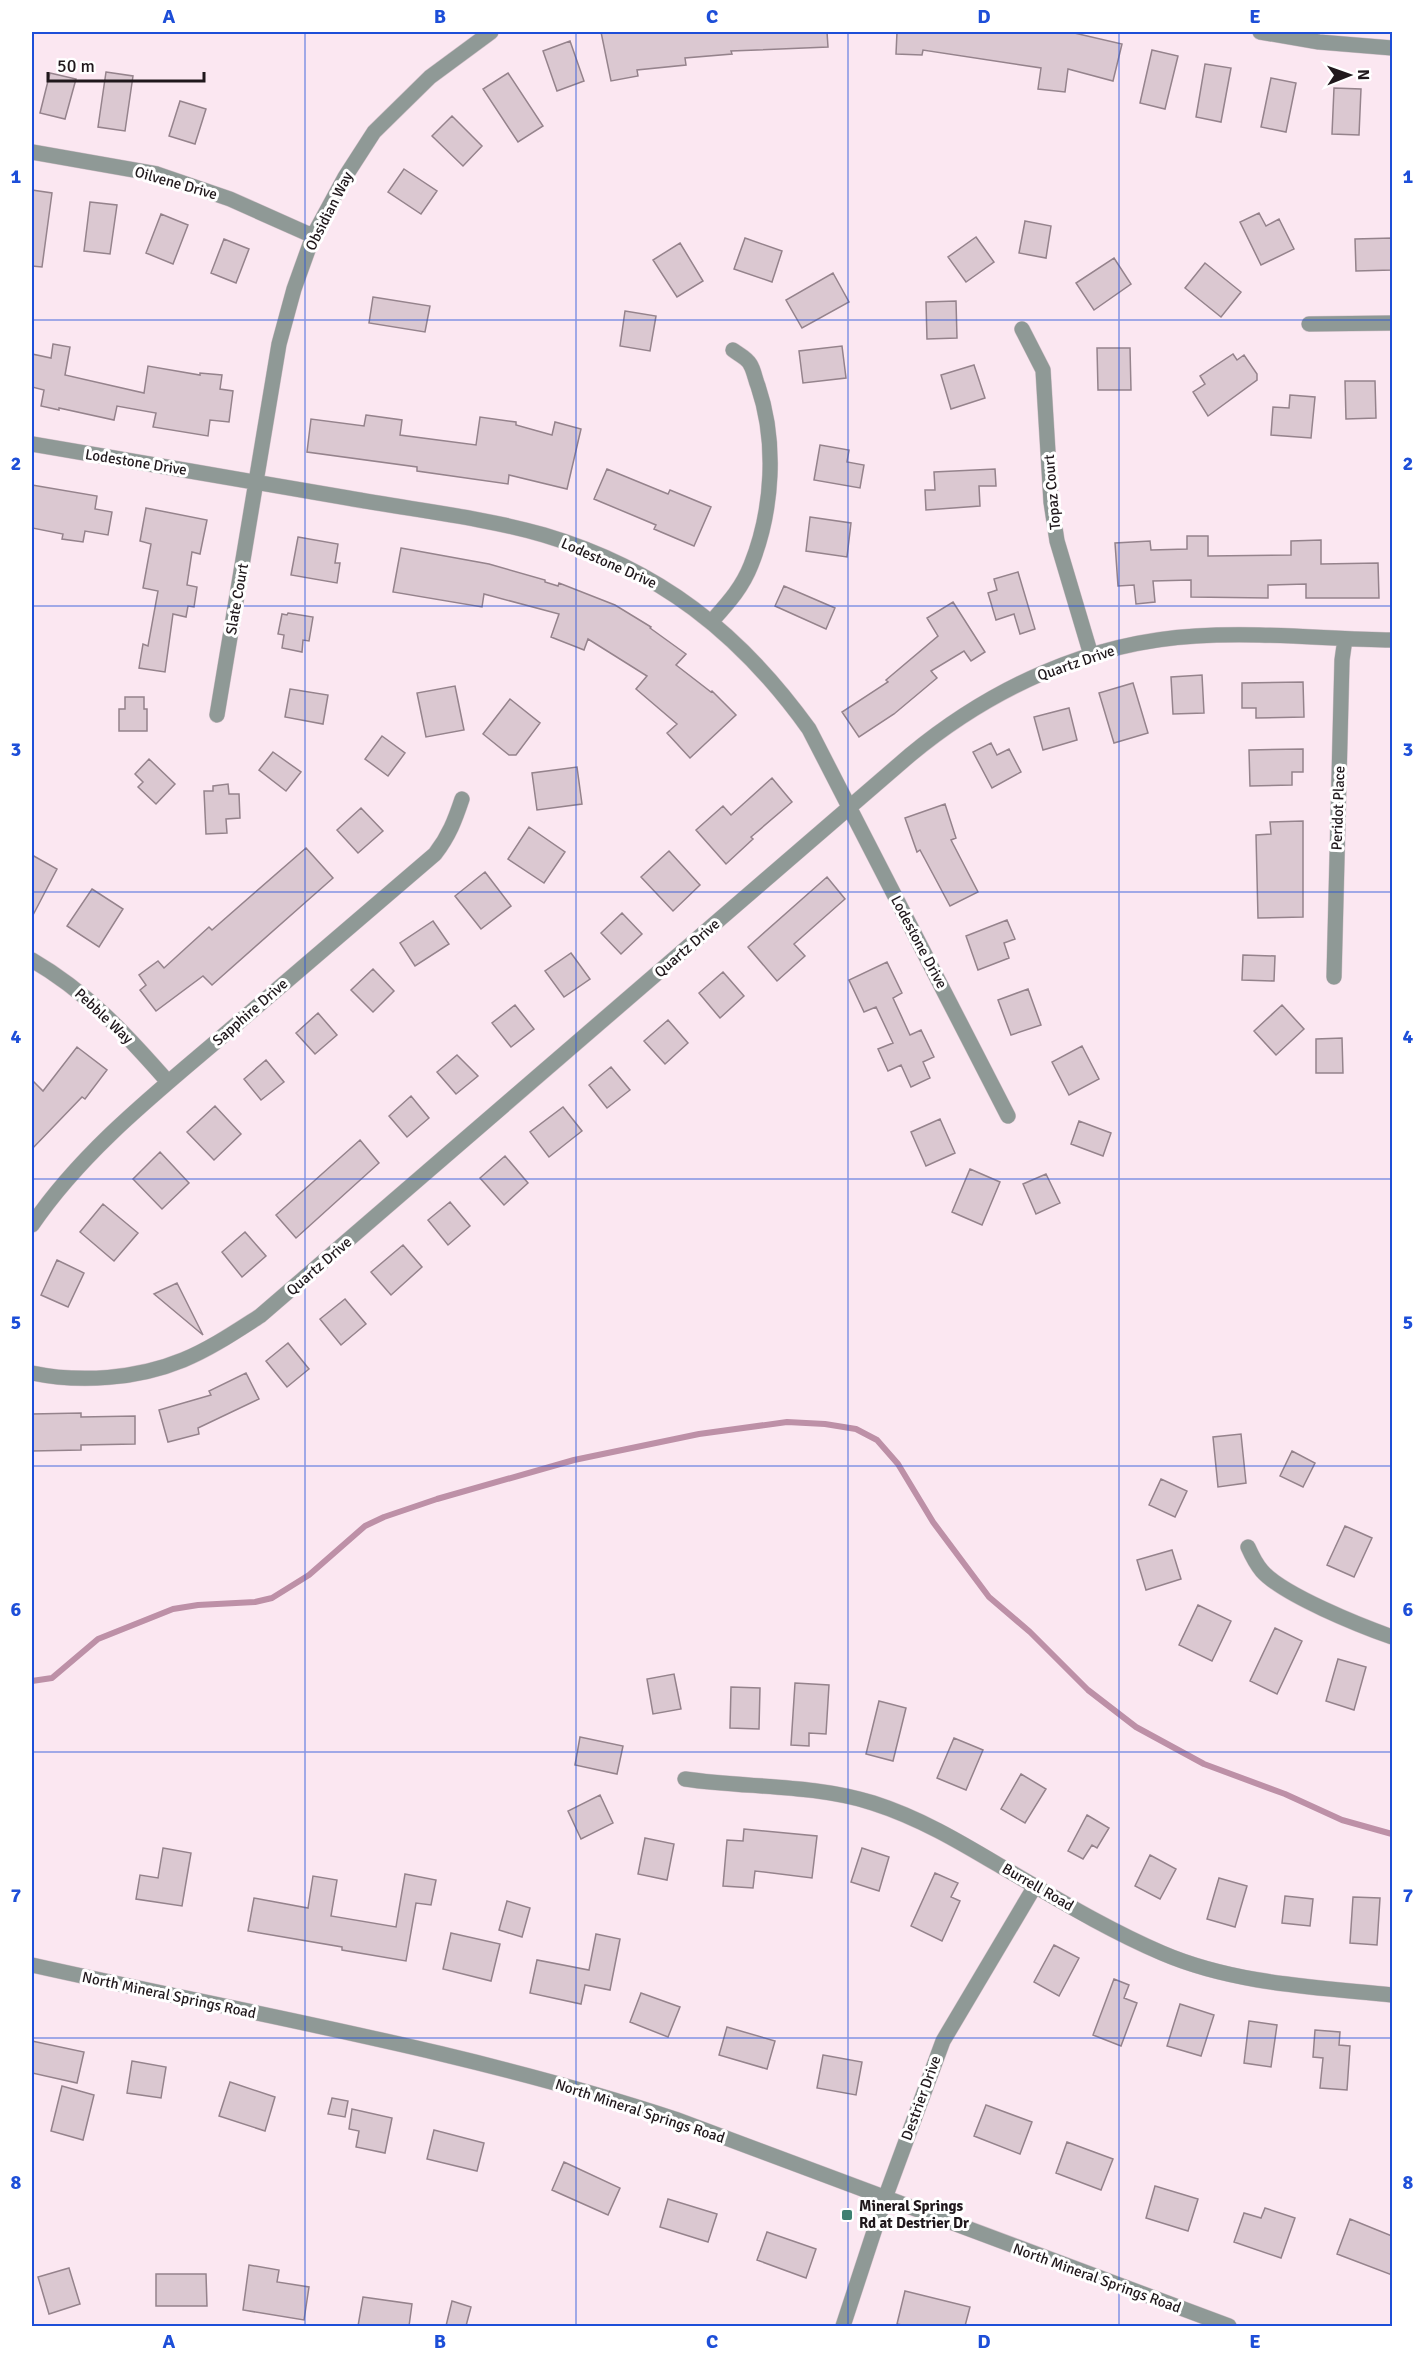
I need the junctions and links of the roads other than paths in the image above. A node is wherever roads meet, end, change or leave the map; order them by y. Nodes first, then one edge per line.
1 (491, 32) edge
2 (1260, 32) edge
3 (1392, 48) edge
4 (32, 152) edge
5 (313, 236) junction
6 (1392, 323) edge
7 (1309, 324) dead end
8 (1022, 329) dead end
9 (733, 350) dead end
10 (32, 444) edge
11 (256, 482) junction
12 (712, 621) junction
13 (1345, 639) junction
14 (1392, 640) edge
15 (1091, 655) junction
16 (217, 716) dead end
17 (462, 799) dead end
18 (849, 808) junction
19 (32, 960) edge
20 (1334, 977) dead end
21 (168, 1083) junction
22 (1008, 1116) dead end
23 (32, 1225) edge
24 (32, 1373) edge
25 (1248, 1547) dead end
26 (1392, 1637) edge
27 (685, 1779) dead end
28 (1035, 1886) junction
29 (32, 1965) edge
30 (1392, 1995) edge
31 (885, 2198) junction
32 (843, 2326) edge
33 (1229, 2326) edge

1 - 5 street, Obsidian Way
2 - 3 street
4 - 5 street, Oilvene Drive
5 - 11 street, Obsidian Way
6 - 7 street
8 - 15 street, Topaz Court
9 - 12 street
10 - 11 street, Lodestone Drive
11 - 12 street, Lodestone Drive
11 - 16 street, Slate Court
12 - 18 street, Lodestone Drive
13 - 14 street, Quartz Drive
13 - 15 street, Quartz Drive
13 - 20 street, Peridot Place
15 - 18 street, Quartz Drive
17 - 21 street, Sapphire Drive
18 - 22 street, Lodestone Drive
18 - 24 street, Quartz Drive
19 - 21 street, Pebble Way
21 - 23 street, Sapphire Drive
25 - 26 street
27 - 28 street, Burrell Road
28 - 30 street, Burrell Road
28 - 31 street, Destrier Drive
29 - 31 street, North Mineral Springs Road
31 - 32 street, Destrier Drive
31 - 33 street, North Mineral Springs Road

